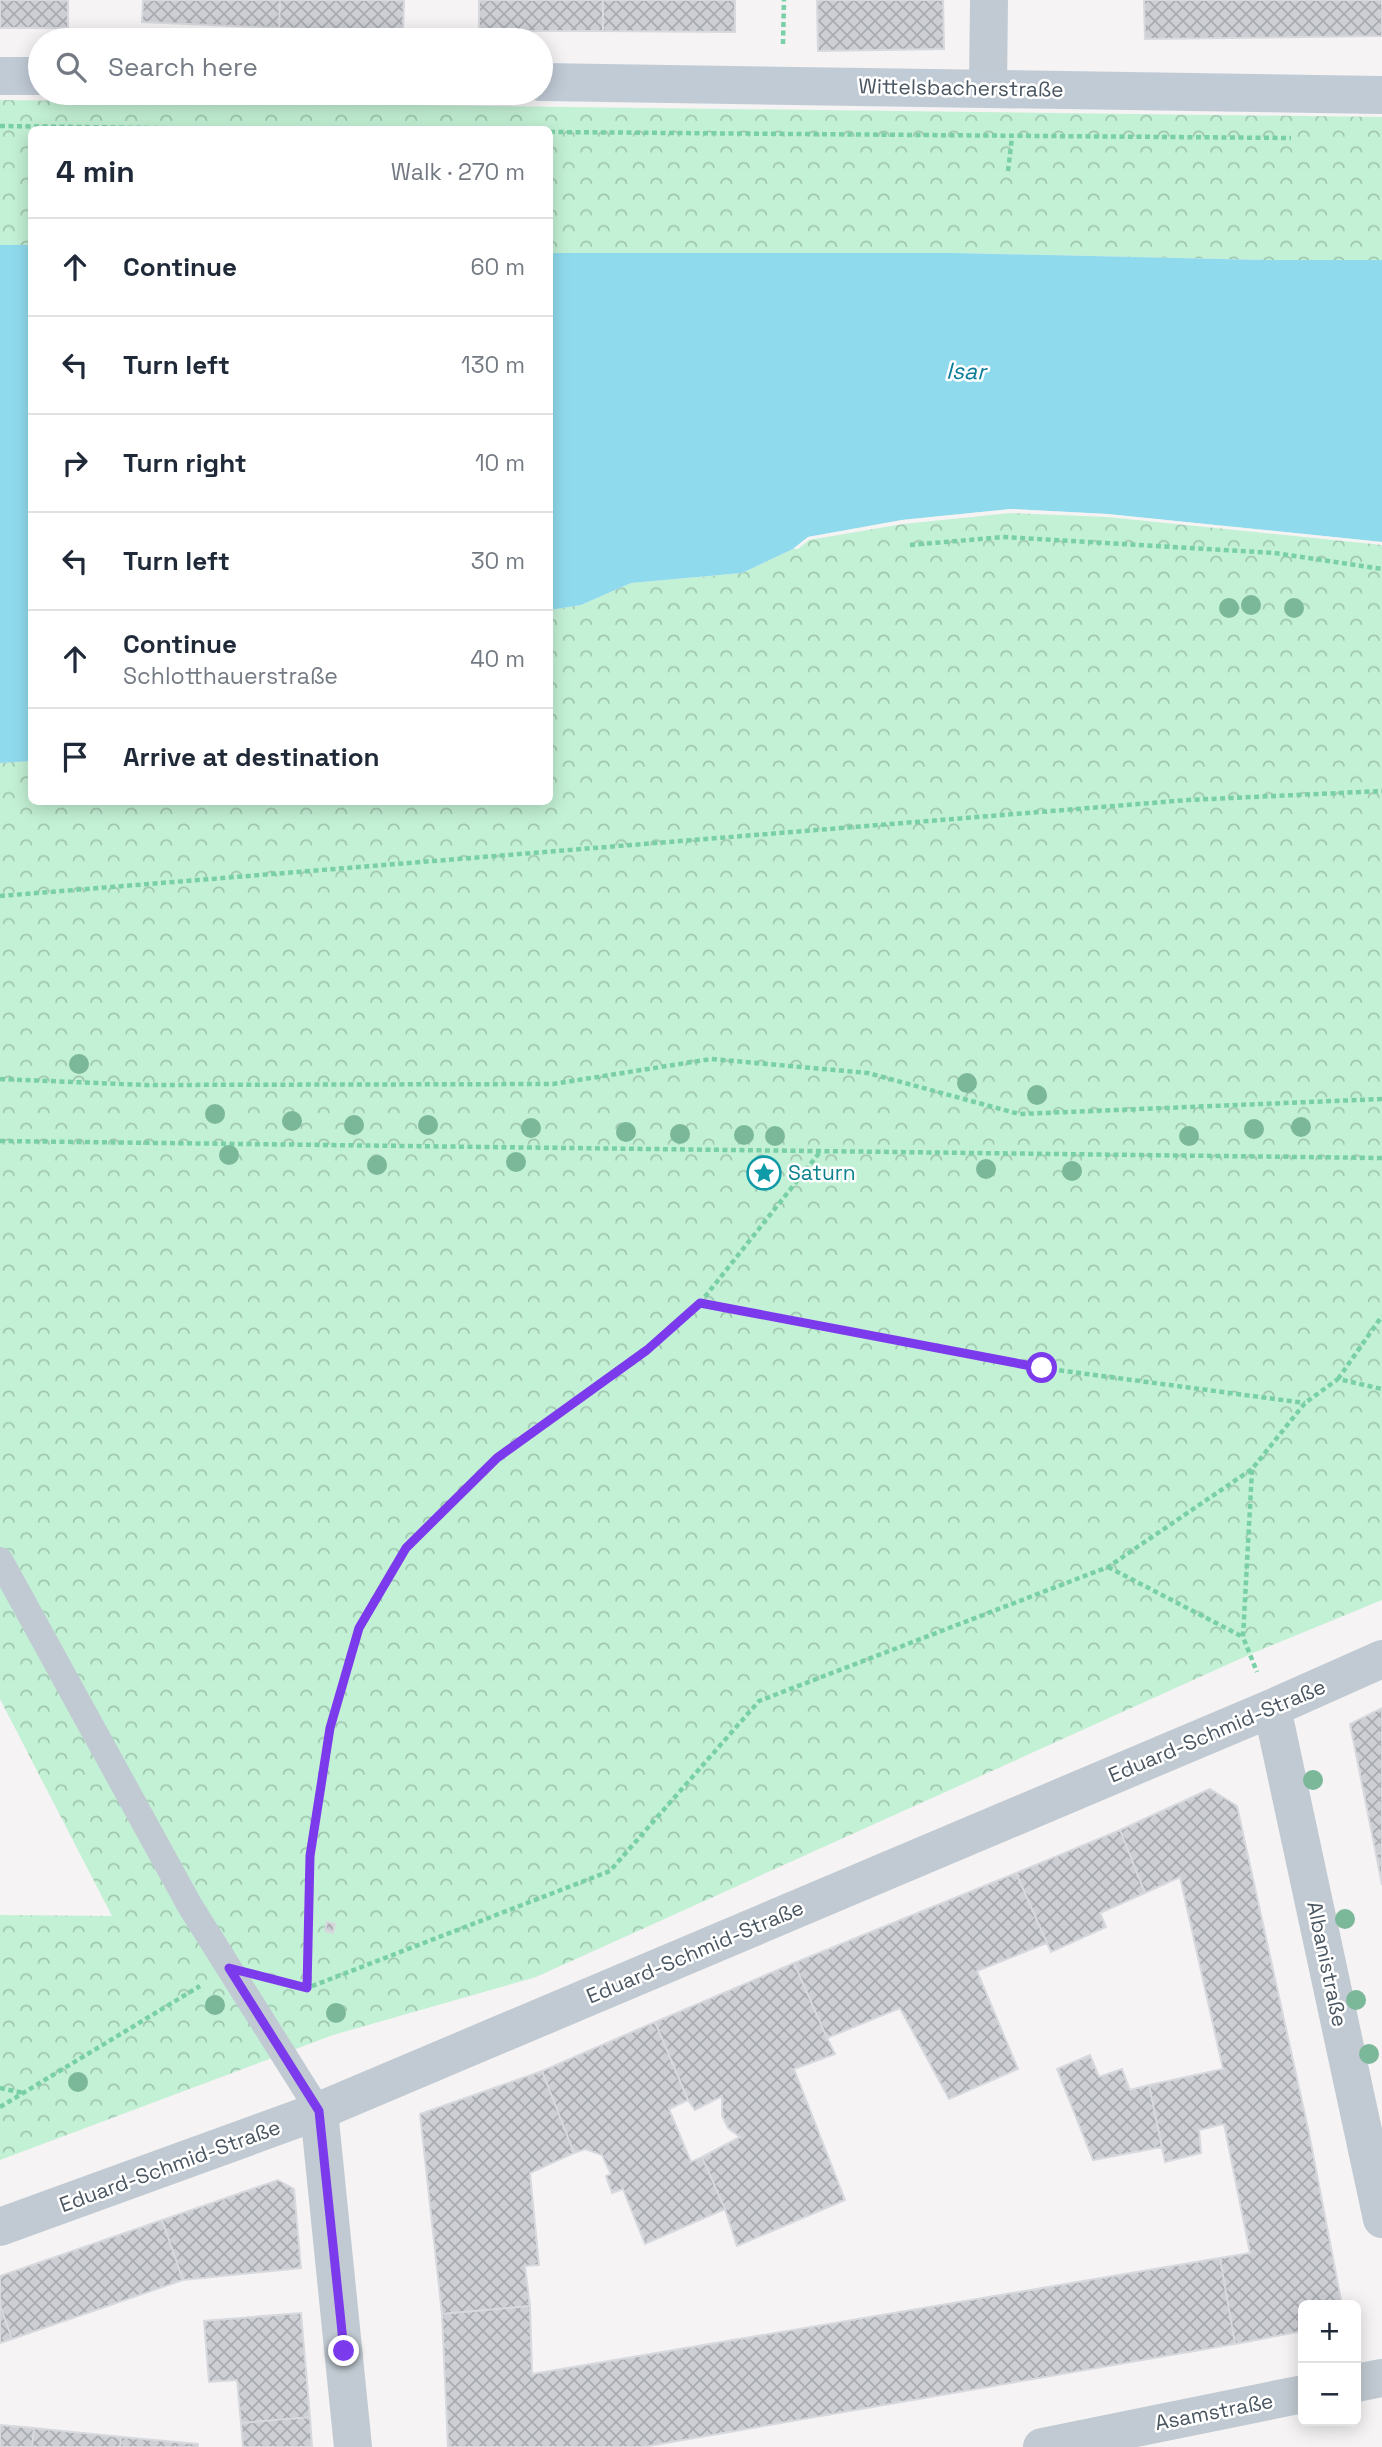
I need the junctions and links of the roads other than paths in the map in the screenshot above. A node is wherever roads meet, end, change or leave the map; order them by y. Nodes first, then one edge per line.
1 (989, 0) edge
2 (0, 76) edge
3 (28, 76) edge
4 (553, 82) edge
5 (988, 88) junction
6 (1382, 95) edge
7 (0, 1560) edge
8 (1382, 1659) edge
9 (1272, 1708) junction
10 (319, 2111) junction
11 (1382, 2219) edge
12 (0, 2227) edge
13 (1382, 2378) edge
14 (1361, 2383) edge
15 (1298, 2395) edge
16 (354, 2447) edge
17 (1042, 2447) edge

1 - 5 street
2 - 3 main road
4 - 5 main road, Wittelsbacherstraße
5 - 6 main road, Wittelsbacherstraße
7 - 10 lane
8 - 9 street, Eduard-Schmid-Straße
9 - 10 street, Eduard-Schmid-Straße
9 - 11 street, Albanistraße
10 - 12 street, Eduard-Schmid-Straße
10 - 16 street
13 - 14 street
15 - 17 street, Asamstraße

